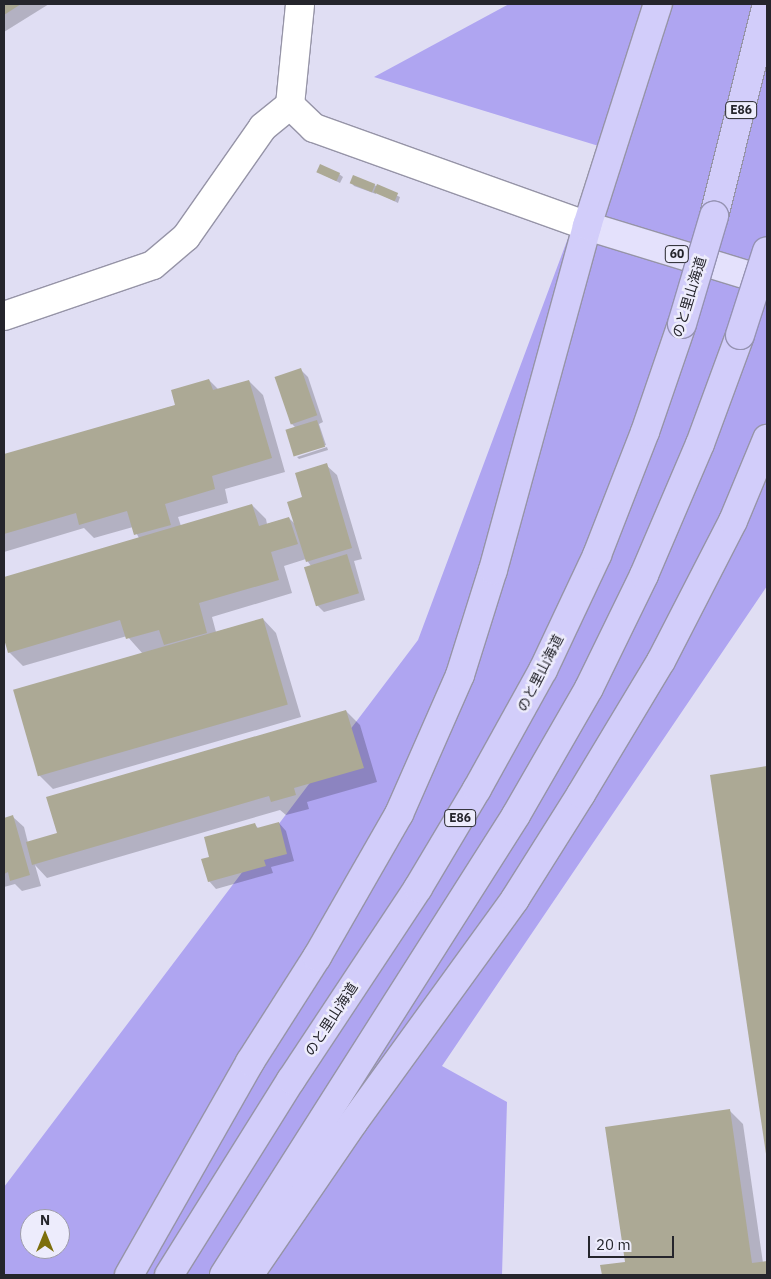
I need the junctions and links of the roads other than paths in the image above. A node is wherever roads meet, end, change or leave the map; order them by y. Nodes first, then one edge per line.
1 (300, 4) edge
2 (658, 4) edge
3 (767, 4) edge
4 (290, 105) junction
5 (587, 226) junction
6 (767, 251) edge
7 (767, 281) edge
8 (4, 316) edge
9 (767, 439) edge
10 (767, 466) edge
11 (741, 501) junction
12 (129, 1275) edge
13 (169, 1275) edge
14 (224, 1275) edge
15 (249, 1275) edge

1 - 4 street
2 - 5 highway
3 - 13 highway, のと里山海道 / E86, bridge
4 - 5 street
4 - 8 street
5 - 7 main road, 60
5 - 12 highway
6 - 14 highway, bridge
9 - 11 highway
10 - 11 highway
11 - 15 highway

